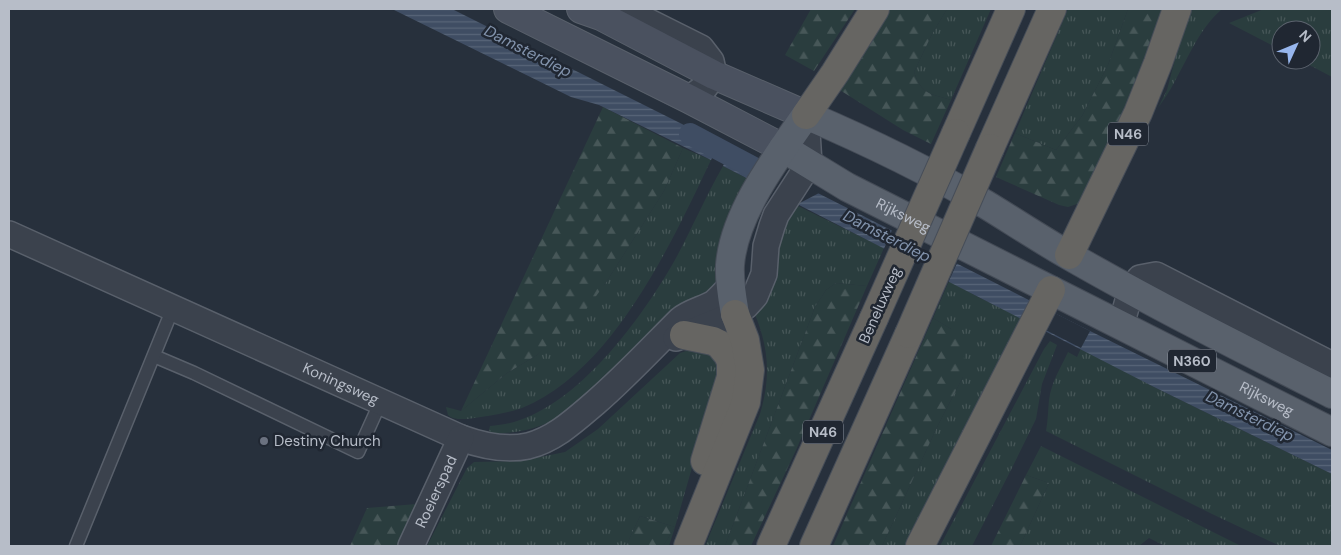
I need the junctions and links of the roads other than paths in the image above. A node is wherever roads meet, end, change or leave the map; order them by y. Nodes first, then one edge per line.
1 (508, 9) edge
2 (582, 9) edge
3 (623, 9) edge
4 (875, 9) edge
5 (1011, 9) edge
6 (1052, 9) edge
7 (1177, 9) edge
8 (714, 75) junction
9 (689, 99) junction
10 (806, 115) junction
11 (771, 167) junction
12 (797, 182) junction
13 (9, 234) edge
14 (1069, 255) junction
15 (730, 287) junction
16 (1131, 290) junction
17 (1043, 307) junction
18 (173, 308) junction
19 (735, 314) junction
20 (1121, 325) junction
21 (684, 334) junction
22 (655, 346) junction
23 (154, 356) junction
24 (1332, 365) edge
25 (1332, 394) edge
26 (381, 401) junction
27 (1332, 432) edge
28 (461, 438) junction
29 (699, 518) junction
30 (76, 546) edge
31 (411, 546) edge
32 (688, 546) edge
33 (771, 546) edge
34 (814, 546) edge
35 (920, 546) edge

1 - 9 main road, Rijksweg
2 - 8 main road
3 - 8 street
4 - 10 highway
5 - 33 highway, Beneluxweg / N46, bridge
6 - 34 highway, N46, bridge
7 - 14 highway, N46
8 - 9 street
8 - 10 main road, N360
9 - 11 main road, Rijksweg / N360
10 - 11 main road
10 - 12 street
10 - 14 main road, N360
11 - 12 main road, Rijksweg / N360
11 - 15 main road
12 - 17 main road, Rijksweg / N360
12 - 19 street
13 - 18 street, Koningsweg
14 - 16 main road, N360
14 - 17 main road, N46
15 - 19 main road
15 - 22 street, Koningsweg
16 - 20 street
16 - 24 street
16 - 25 main road, N360
17 - 20 main road, Rijksweg / N360
17 - 35 highway, N46
18 - 23 lane
18 - 26 street, Koningsweg
19 - 21 street, Koningsweg
19 - 29 highway
20 - 27 main road, Rijksweg / N360
21 - 22 street, Koningsweg
21 - 29 highway
22 - 28 street, Koningsweg
23 - 26 lane
23 - 30 lane
26 - 28 street, Koningsweg
28 - 31 street, Roeierspad
29 - 32 highway

